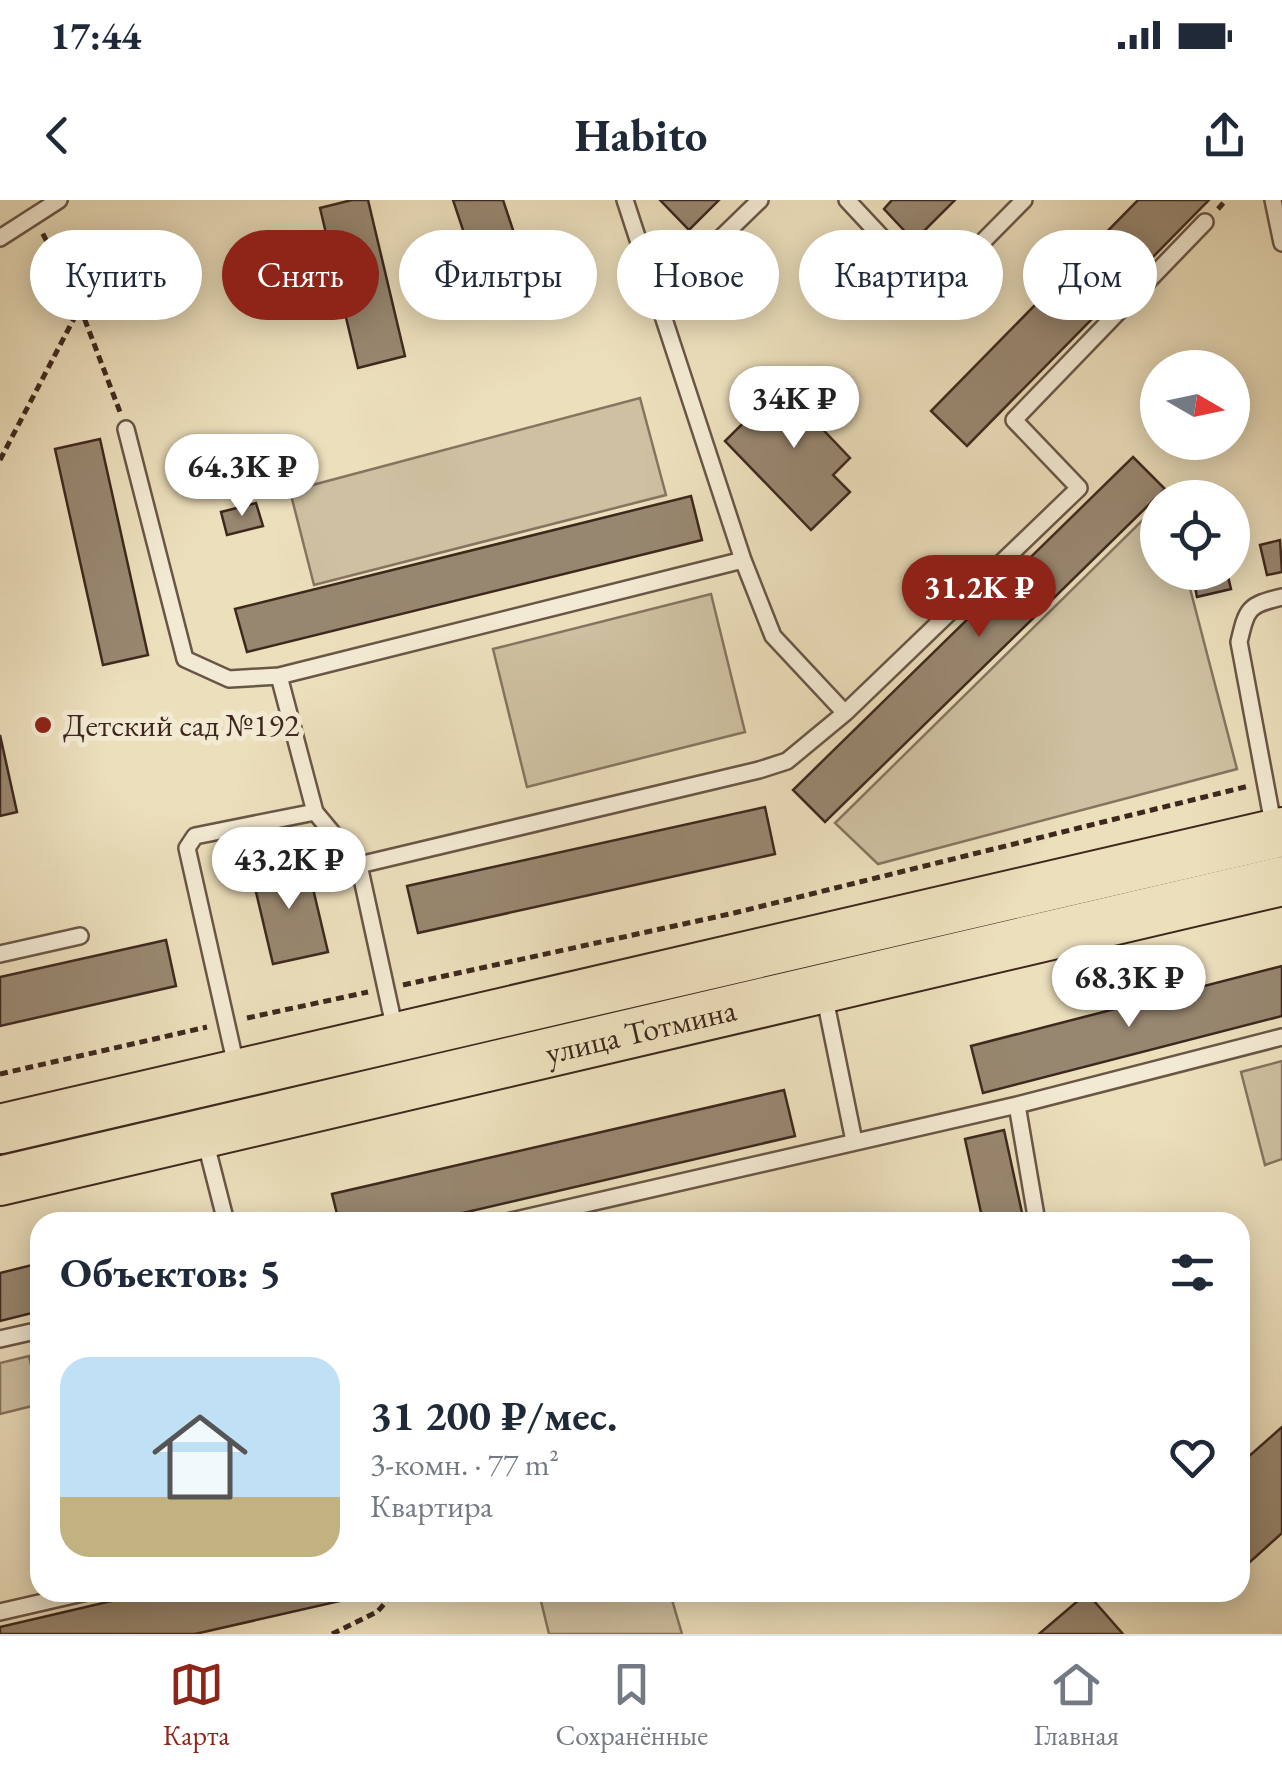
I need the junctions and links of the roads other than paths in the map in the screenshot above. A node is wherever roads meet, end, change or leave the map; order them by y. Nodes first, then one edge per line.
1 (60, 200) edge
2 (625, 200) edge
3 (760, 200) edge
4 (847, 200) edge
5 (1024, 200) edge
6 (1273, 200) edge
7 (1206, 222) dead end
8 (634, 230) edge
9 (729, 230) edge
10 (0, 238) edge
11 (1282, 243) edge
12 (662, 320) edge
13 (126, 429) road end
14 (743, 560) junction
15 (1282, 597) edge
16 (279, 676) junction
17 (845, 713) junction
18 (315, 812) junction
19 (1279, 833) edge
20 (1200, 850) junction
21 (359, 864) junction
22 (1085, 878) junction
23 (1282, 881) edge
24 (1204, 900) junction
25 (1106, 925) junction
26 (80, 936) dead end
27 (0, 954) edge
28 (823, 989) junction
29 (397, 1038) junction
30 (1282, 1038) edge
31 (238, 1074) junction
32 (1017, 1105) junction
33 (0, 1129) edge
34 (203, 1132) junction
35 (854, 1142) junction
36 (0, 1181) edge
37 (223, 1212) edge
38 (550, 1212) edge
39 (1035, 1212) edge
40 (30, 1332) edge
41 (0, 1339) edge
42 (44, 1602) edge
43 (0, 1612) edge

1 - 10 lane
2 - 8 lane
3 - 9 lane
4 - 5 lane
6 - 11 lane
7 - 17 lane
12 - 14 lane
13 - 16 lane
14 - 16 lane
14 - 17 lane
15 - 19 lane
16 - 18 lane
17 - 21 lane
18 - 21 lane
18 - 31 lane
19 - 20 main road, улица Тотмина
20 - 22 main road, улица Тотмина
20 - 24 main road
21 - 29 lane
22 - 25 main road
22 - 29 main road, улица Тотмина
23 - 24 main road, улица Тотмина
24 - 25 main road, улица Тотмина
25 - 28 main road, улица Тотмина
26 - 27 lane
28 - 34 main road, улица Тотмина
28 - 35 lane
29 - 31 main road, улица Тотмина
30 - 32 lane
31 - 33 main road, улица Тотмина
32 - 35 lane
32 - 39 lane
34 - 36 main road, улица Тотмина
34 - 37 lane
35 - 38 lane
40 - 41 lane
42 - 43 lane

